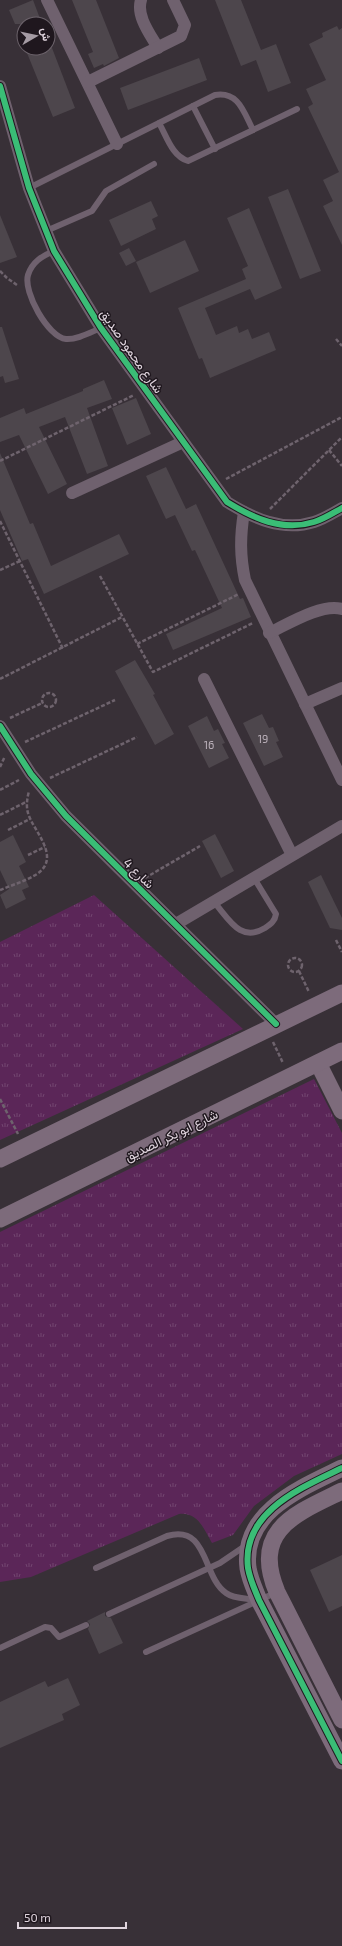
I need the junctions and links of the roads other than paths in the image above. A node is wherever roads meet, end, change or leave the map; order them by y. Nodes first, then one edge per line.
1 (47, 0) edge
2 (141, 0) edge
3 (173, 0) edge
4 (158, 48) junction
5 (88, 82) junction
6 (0, 86) edge
7 (194, 106) junction
8 (297, 109) dead end
9 (159, 123) junction
10 (253, 130) junction
11 (118, 144) junction
12 (216, 149) junction
13 (154, 164) dead end
14 (29, 188) junction
15 (46, 230) junction
16 (54, 252) junction
17 (101, 328) junction
18 (183, 442) junction
19 (72, 493) dead end
20 (342, 508) edge
21 (244, 512) junction
22 (342, 609) edge
23 (269, 633) junction
24 (204, 679) dead end
25 (342, 688) edge
26 (305, 704) junction
27 (4, 723) edge
28 (342, 780) edge
29 (342, 826) edge
30 (292, 855) junction
31 (254, 878) junction
32 (214, 902) junction
33 (176, 924) junction
34 (342, 993) edge
35 (271, 1027) junction
36 (342, 1051) edge
37 (318, 1063) junction
38 (342, 1111) edge
39 (0, 1159) edge
40 (0, 1219) edge
41 (342, 1468) edge
42 (342, 1491) edge
43 (250, 1542) junction
44 (96, 1568) dead end
45 (210, 1568) junction
46 (277, 1592) junction
47 (260, 1600) junction
48 (109, 1614) dead end
49 (86, 1625) dead end
50 (0, 1648) edge
51 (146, 1652) dead end
52 (342, 1720) edge
53 (342, 1761) edge

1 - 5 street
2 - 4 street
3 - 4 street
4 - 5 street
5 - 11 street
6 - 14 street, شارع محمود صديق
7 - 9 lane
7 - 10 lane
7 - 12 lane
8 - 10 lane
9 - 11 lane
9 - 12 lane
10 - 12 lane
11 - 14 lane
13 - 15 lane
14 - 15 street, شارع محمود صديق
15 - 16 street, شارع محمود صديق
16 - 17 street, شارع محمود صديق
16 - 17 lane
17 - 18 street, شارع محمود صديق
18 - 19 street
18 - 21 street, شارع محمود صديق
20 - 21 street, شارع محمود صديق
21 - 23 street
22 - 23 street
23 - 26 street
24 - 30 street
25 - 26 street
26 - 28 street
27 - 33 street, شارع 4
29 - 30 street
30 - 31 street
31 - 32 street
31 - 32 lane
32 - 33 street
33 - 35 street, شارع 4
34 - 35 main road
35 - 39 main road
36 - 37 main road, شارع ابو بكر الصديق
37 - 38 main road
37 - 40 main road, شارع ابو بكر الصديق
41 - 43 main road
42 - 46 main road
43 - 45 lane
43 - 47 main road
44 - 45 lane
45 - 47 lane
45 - 48 lane
46 - 47 lane
46 - 52 main road
47 - 51 lane
47 - 53 main road
49 - 50 lane

